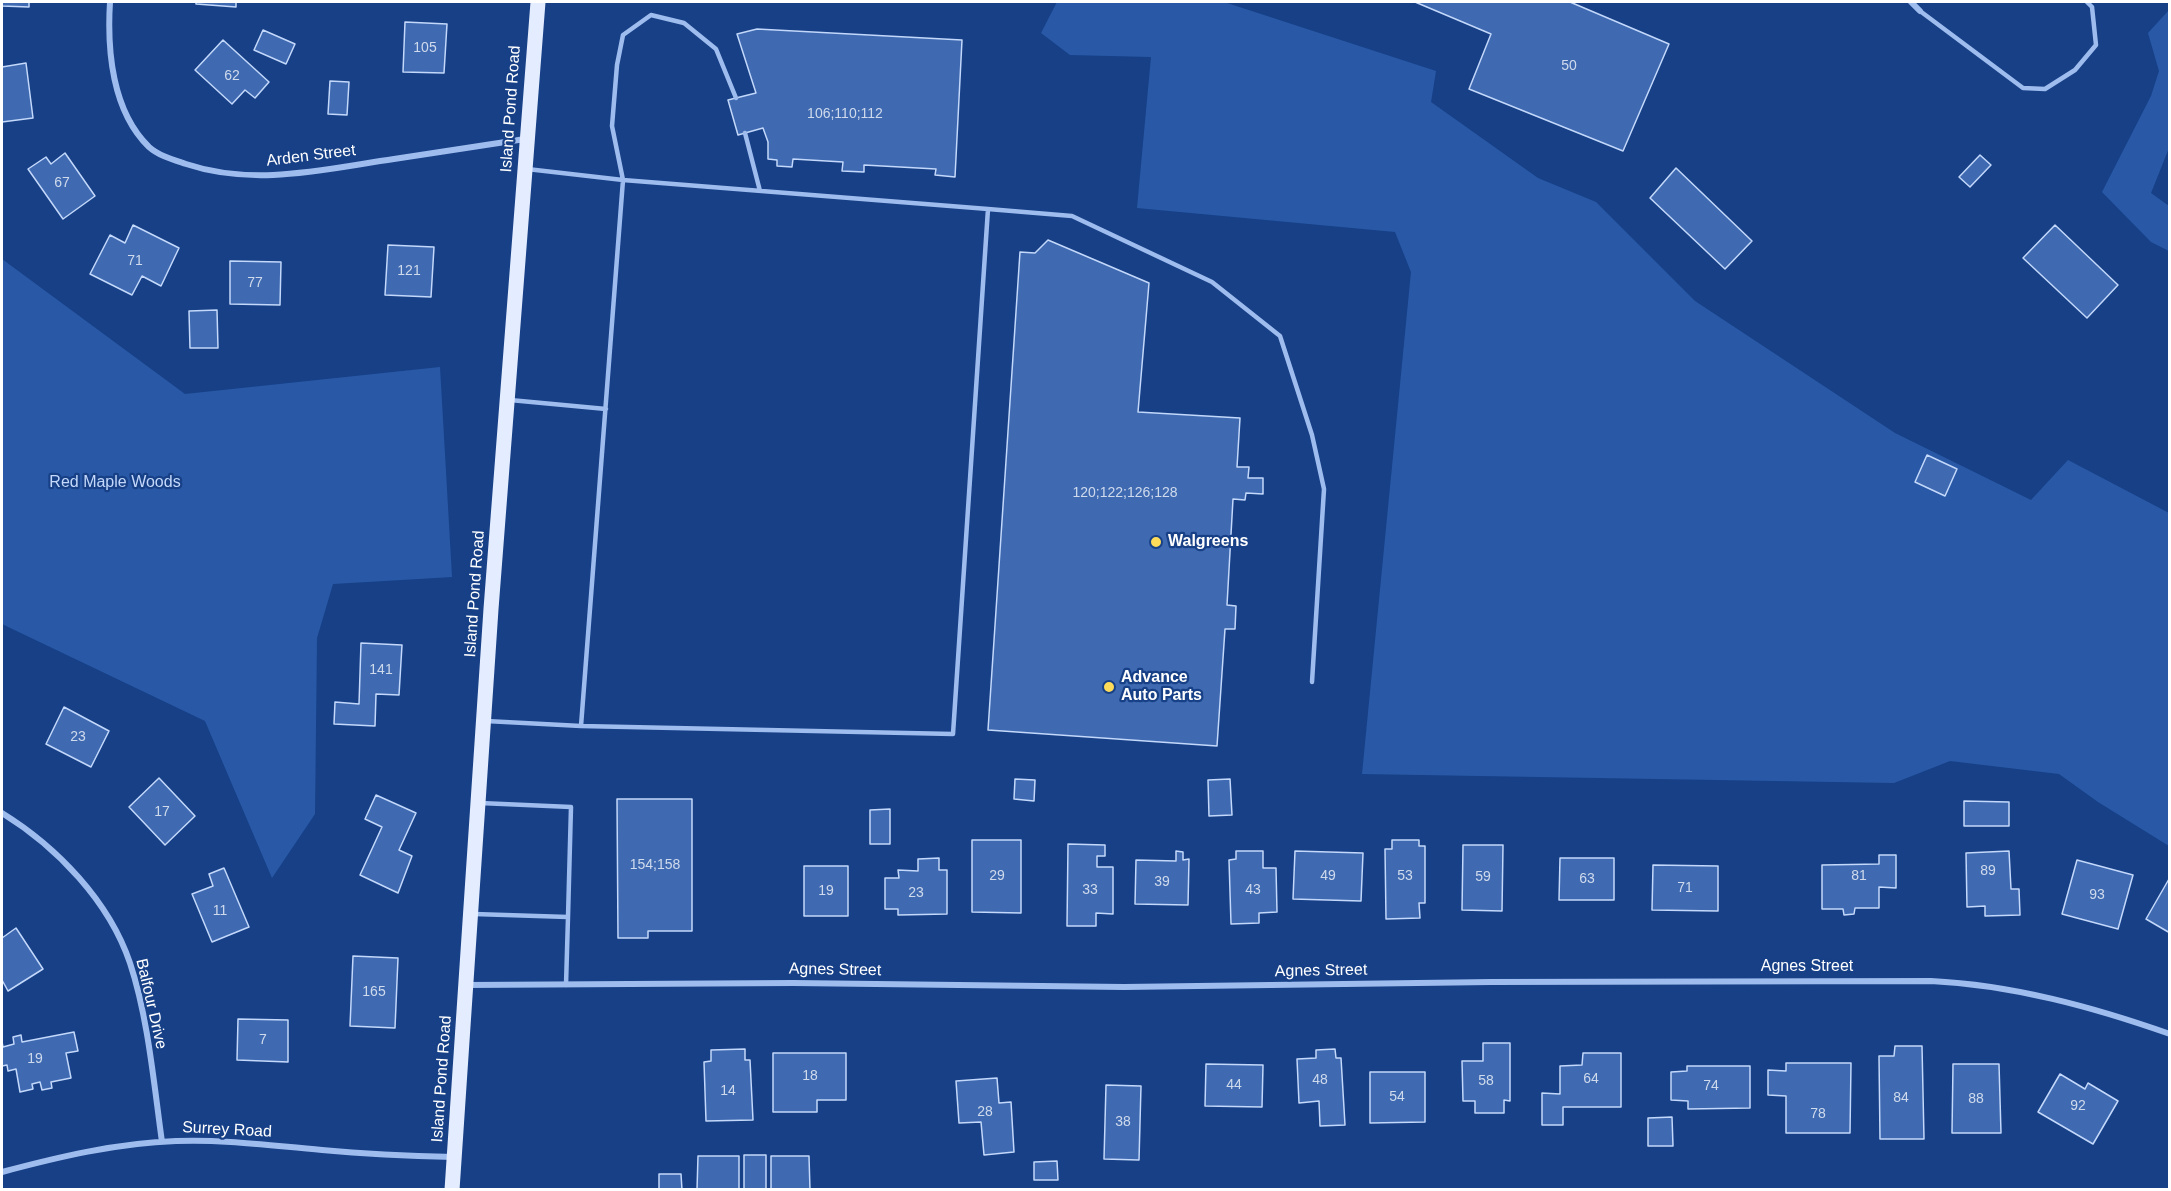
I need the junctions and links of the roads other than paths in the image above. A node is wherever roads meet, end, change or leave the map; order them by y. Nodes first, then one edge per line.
1 (110, 2) edge
2 (538, 2) edge
3 (1911, 2) edge
4 (2087, 2) edge
5 (1920, 11) joint
6 (736, 98) dead end
7 (745, 133) dead end
8 (527, 139) junction
9 (525, 169) junction
10 (623, 180) junction
11 (760, 190) junction
12 (988, 209) junction
13 (507, 400) junction
14 (606, 409) junction
15 (1312, 682) dead end
16 (484, 721) junction
17 (581, 726) junction
18 (478, 803) junction
19 (2, 813) edge
20 (471, 914) junction
21 (568, 917) junction
22 (466, 985) junction
23 (566, 985) junction
24 (2169, 1034) edge
25 (162, 1142) junction
26 (455, 1158) junction
27 (2, 1172) edge
28 (452, 1190) edge

1 - 8 street, Arden Street
2 - 8 main road, Island Pond Road
3 - 5 street
4 - 5 lane
6 - 10 lane
7 - 11 lane
8 - 9 main road, Island Pond Road
9 - 10 lane
9 - 13 main road, Island Pond Road
10 - 11 lane
10 - 14 lane
11 - 12 lane
12 - 15 lane
12 - 17 lane
13 - 14 lane
13 - 16 main road, Island Pond Road
14 - 17 lane
16 - 17 lane
16 - 18 main road, Island Pond Road
18 - 20 main road, Island Pond Road
18 - 21 lane
19 - 25 street, Balfour Drive
20 - 21 lane
20 - 22 main road, Island Pond Road
21 - 23 lane
22 - 23 street, Agnes Street
22 - 26 main road, Island Pond Road
23 - 24 street, Agnes Street
25 - 26 street, Surrey Road
25 - 27 street, Surrey Road
26 - 28 main road, Island Pond Road

